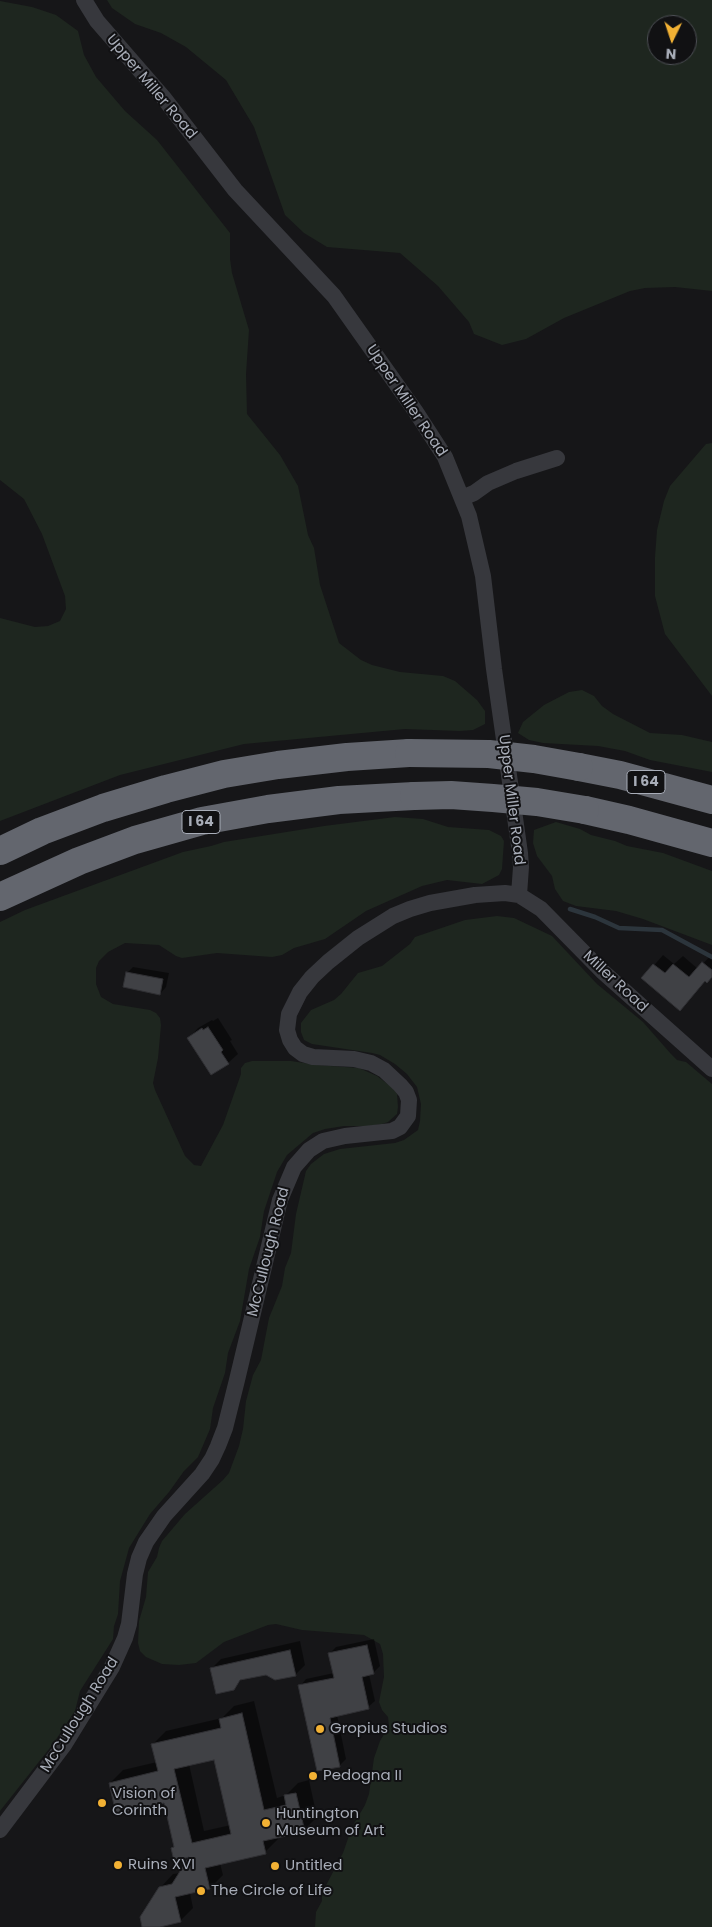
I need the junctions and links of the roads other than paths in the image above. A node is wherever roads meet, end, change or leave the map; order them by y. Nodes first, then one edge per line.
1 (84, 0) edge
2 (557, 458) dead end
3 (462, 498) junction
4 (712, 800) edge
5 (712, 843) edge
6 (0, 851) edge
7 (519, 895) junction
8 (0, 896) edge
9 (712, 1070) edge
10 (0, 1830) edge

1 - 3 street, Upper Miller Road
2 - 3 street
3 - 7 street, Upper Miller Road
4 - 6 highway, I 64, bridge
5 - 8 highway, I 64, bridge
7 - 9 street, Miller Road
7 - 10 street, McCullough Road

